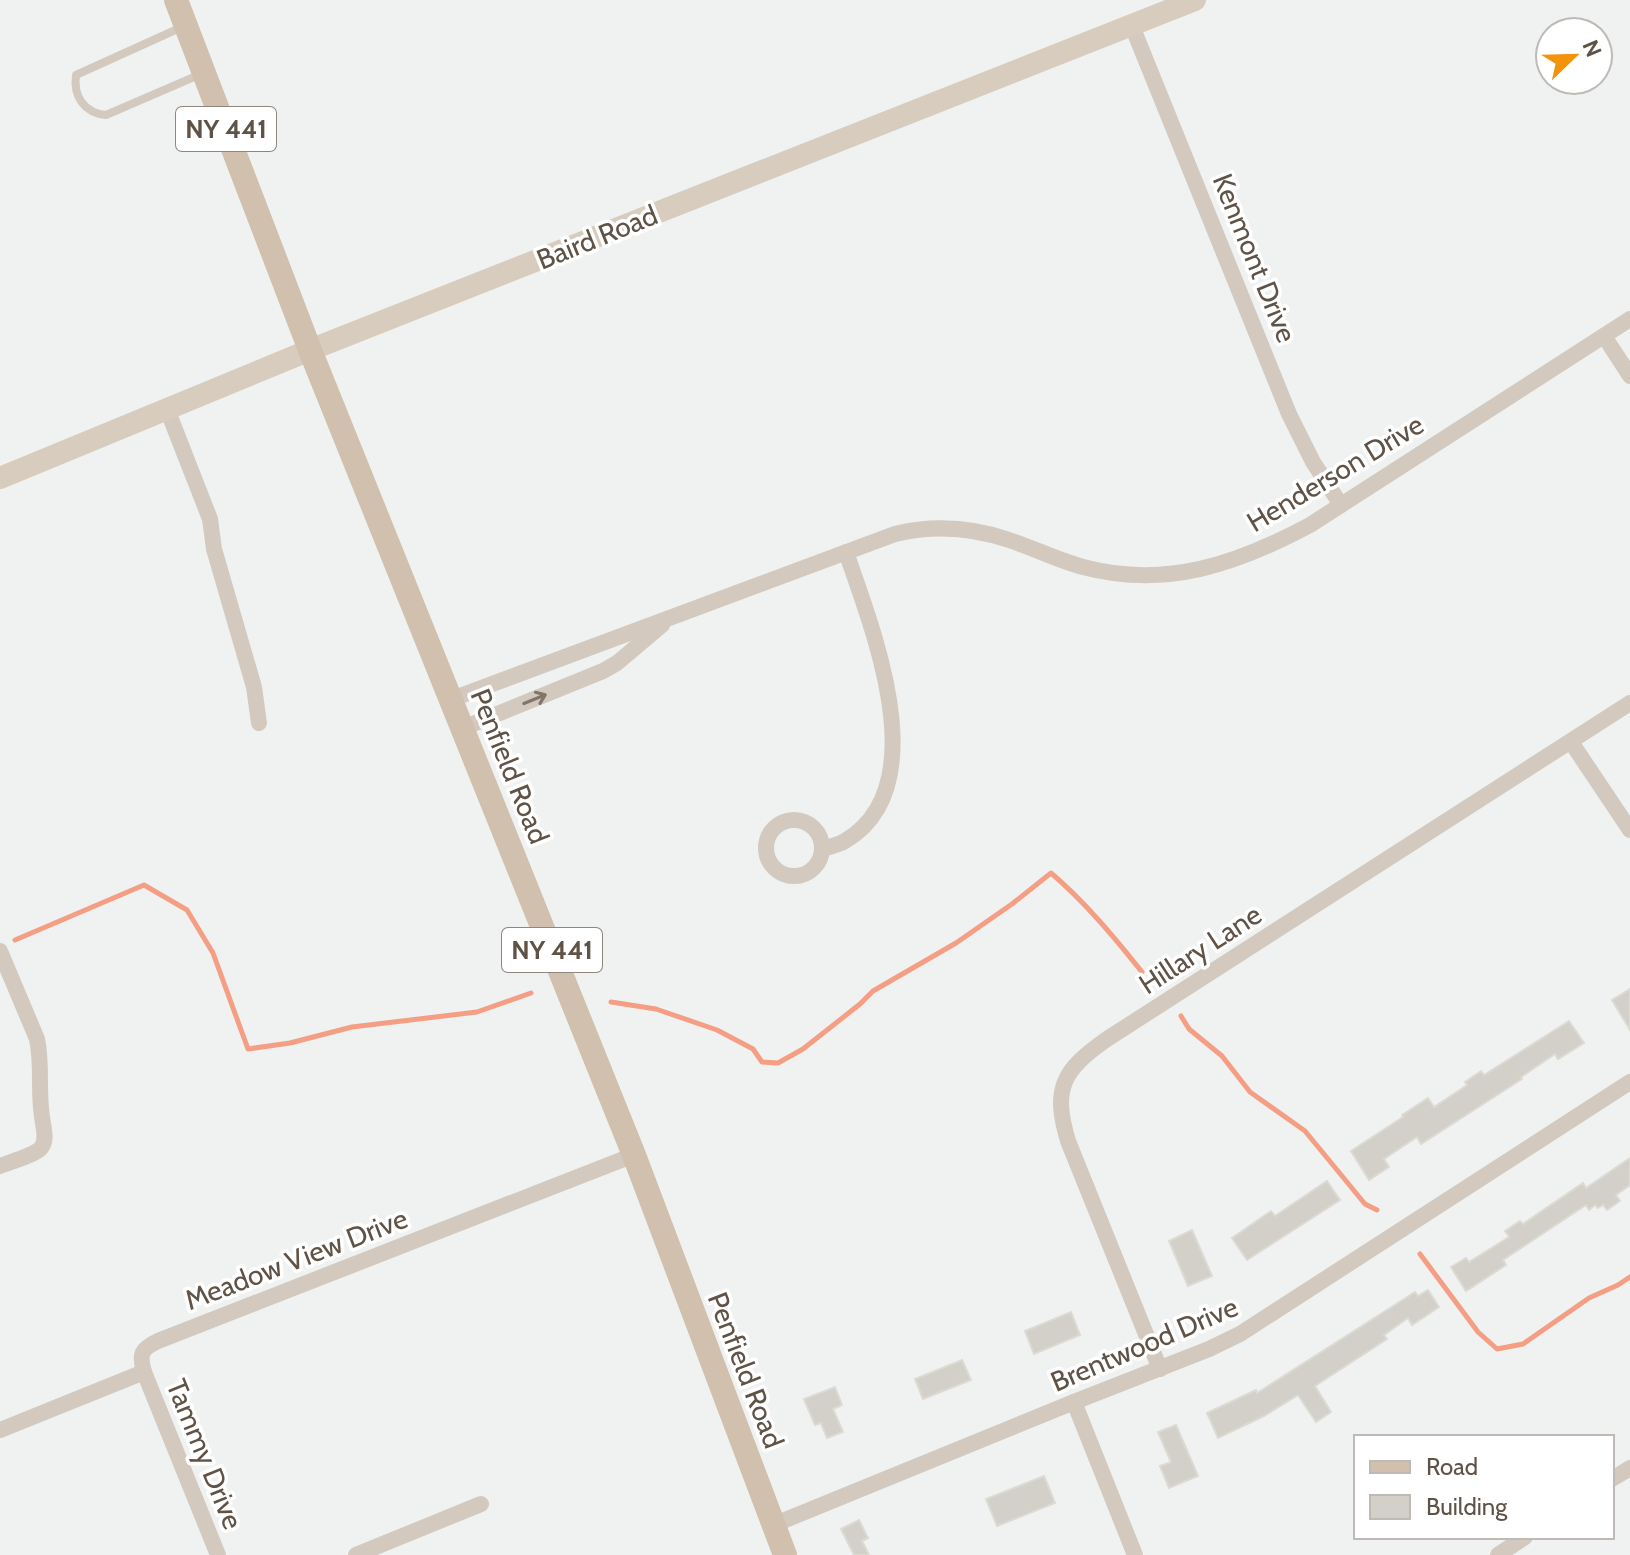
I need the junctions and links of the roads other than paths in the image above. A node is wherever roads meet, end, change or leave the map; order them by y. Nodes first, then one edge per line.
1 (176, 0) edge
2 (1195, 0) edge
3 (186, 26) junction
4 (1132, 26) junction
5 (204, 73) junction
6 (1630, 319) edge
7 (1604, 336) junction
8 (310, 350) junction
9 (1630, 376) edge
10 (167, 409) junction
11 (0, 478) edge
12 (1341, 505) junction
13 (846, 552) junction
14 (673, 617) junction
15 (452, 699) junction
16 (1630, 703) edge
17 (259, 723) dead end
18 (463, 728) junction
19 (1571, 742) junction
20 (1630, 830) edge
21 (822, 849) dead end
22 (0, 951) edge
23 (1630, 1082) edge
24 (634, 1155) junction
25 (0, 1166) edge
26 (1160, 1369) junction
27 (144, 1372) junction
28 (1074, 1402) junction
29 (0, 1430) edge
30 (481, 1504) dead end
31 (773, 1525) junction
32 (1522, 1539) edge
33 (218, 1555) edge
34 (356, 1555) edge
35 (785, 1555) edge
36 (1135, 1555) edge
37 (1498, 1555) edge

1 - 3 main road, Penfield Road / NY 441
2 - 4 street, Baird Road
3 - 5 main road, Penfield Road / NY 441
3 - 5 lane
4 - 8 street, Baird Road
4 - 12 street, Kenmont Drive
5 - 8 main road, Penfield Road / NY 441
6 - 7 street, Henderson Drive
7 - 9 street
7 - 12 street, Henderson Drive
8 - 10 street, Baird Road
8 - 15 main road, Penfield Road / NY 441
10 - 11 street, Baird Road
10 - 17 street
12 - 13 street, Henderson Drive
13 - 14 street, Henderson Drive
13 - 21 street
14 - 15 street, Henderson Drive
18 -> 14 street, Henderson Drive
15 - 18 main road, Penfield Road / NY 441
16 - 19 street, Hillary Lane
18 - 24 main road, Penfield Road / NY 441
19 - 20 street
19 - 26 street, Hillary Lane
22 - 25 street
23 - 26 street, Brentwood Drive
24 - 27 street, Meadow View Drive
24 - 31 main road, Penfield Road / NY 441
26 - 28 street, Brentwood Drive
27 - 29 street
27 - 33 street, Tammy Drive
28 - 31 street, Brentwood Drive
28 - 36 street
30 - 34 street
31 - 35 main road, Penfield Road / NY 441
32 - 37 street

